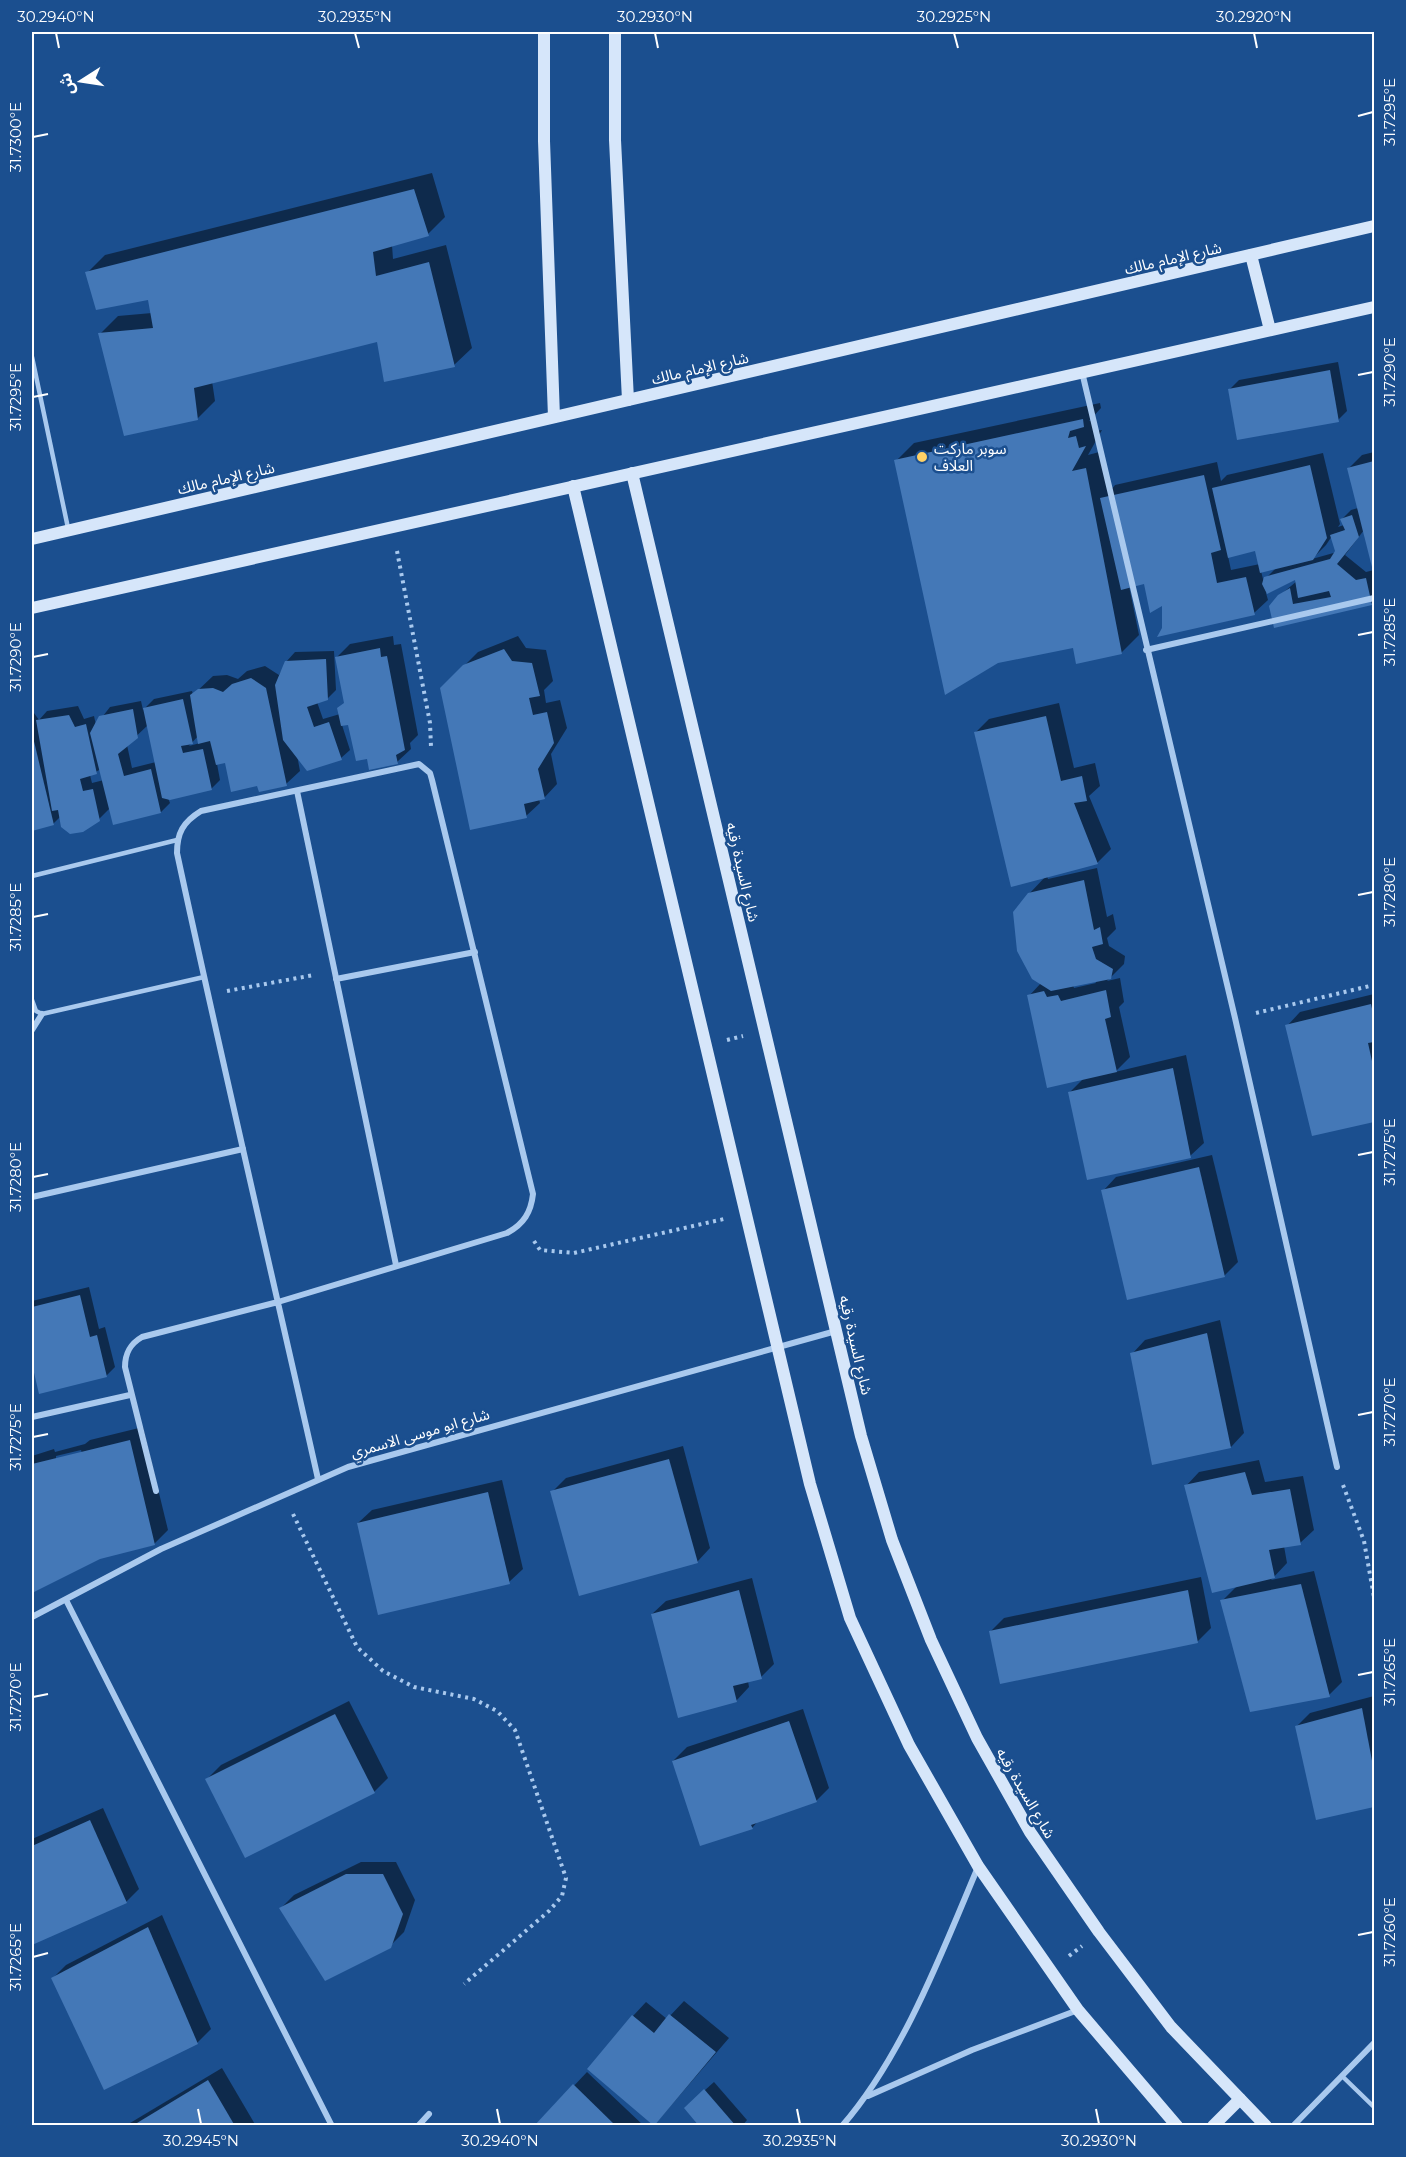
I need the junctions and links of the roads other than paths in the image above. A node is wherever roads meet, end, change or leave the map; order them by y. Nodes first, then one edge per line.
1 (544, 32) edge
2 (615, 32) edge
3 (1374, 226) edge
4 (1251, 255) junction
5 (1374, 307) edge
6 (1270, 330) junction
7 (32, 357) edge
8 (1082, 372) junction
9 (628, 400) junction
10 (554, 417) junction
11 (632, 473) junction
12 (573, 486) junction
13 (69, 530) junction
14 (32, 539) edge
15 (1374, 598) edge
16 (32, 608) edge
17 (1146, 650) junction
18 (297, 791) junction
19 (177, 840) junction
20 (32, 876) edge
21 (475, 952) junction
22 (204, 977) junction
23 (336, 979) junction
24 (32, 1000) edge
25 (42, 1014) junction
26 (32, 1030) edge
27 (243, 1149) junction
28 (32, 1197) edge
29 (396, 1265) junction
30 (278, 1302) junction
31 (837, 1331) junction
32 (777, 1347) junction
33 (130, 1395) junction
34 (32, 1418) edge
35 (1336, 1467) road end
36 (318, 1479) junction
37 (156, 1491) dead end
38 (66, 1600) junction
39 (32, 1617) edge
40 (978, 1866) junction
41 (1078, 2010) junction
42 (1374, 2043) edge
43 (1342, 2076) junction
44 (868, 2096) junction
45 (1240, 2099) junction
46 (1374, 2107) edge
47 (429, 2114) dead end
48 (332, 2126) edge
49 (418, 2126) edge
50 (842, 2126) edge
51 (1177, 2126) edge
52 (1213, 2126) edge
53 (1266, 2126) edge
54 (1293, 2126) edge

1 - 10 street
2 - 9 street
3 - 4 street, شارع الإمام مالك
4 - 6 street
4 - 9 street, شارع الإمام مالك
5 - 6 street
6 - 8 street
7 - 13 lane
8 - 11 street
8 - 17 street
9 - 10 street, شارع الإمام مالك
10 - 13 street, شارع الإمام مالك
11 - 12 street
11 - 31 street, شارع السيدة رقيه
12 - 16 street
12 - 32 street
13 - 14 street, شارع الإمام مالك
15 - 17 street
17 - 35 street
18 - 19 street
18 - 21 street
18 - 23 street
19 - 20 lane
19 - 22 street
21 - 23 street
21 - 29 street
22 - 25 lane
22 - 27 street
23 - 29 street
24 - 25 lane
25 - 26 street
27 - 28 street
27 - 30 street
29 - 30 street
30 - 33 street
30 - 36 street
31 - 32 street, شارع ابو موسى الاسمري
31 - 45 street, شارع السيدة رقيه
32 - 36 street, شارع ابو موسى الاسمري
32 - 40 street
33 - 34 street
33 - 37 street
36 - 38 street, شارع ابو موسى الاسمري
38 - 39 street, شارع ابو موسى الاسمري
38 - 48 street
40 - 41 street
40 - 44 street
41 - 44 street
41 - 51 street
42 - 43 street
43 - 46 lane
43 - 54 street
44 - 50 street
45 - 52 street
45 - 53 street, شارع السيدة رقيه
47 - 49 street

